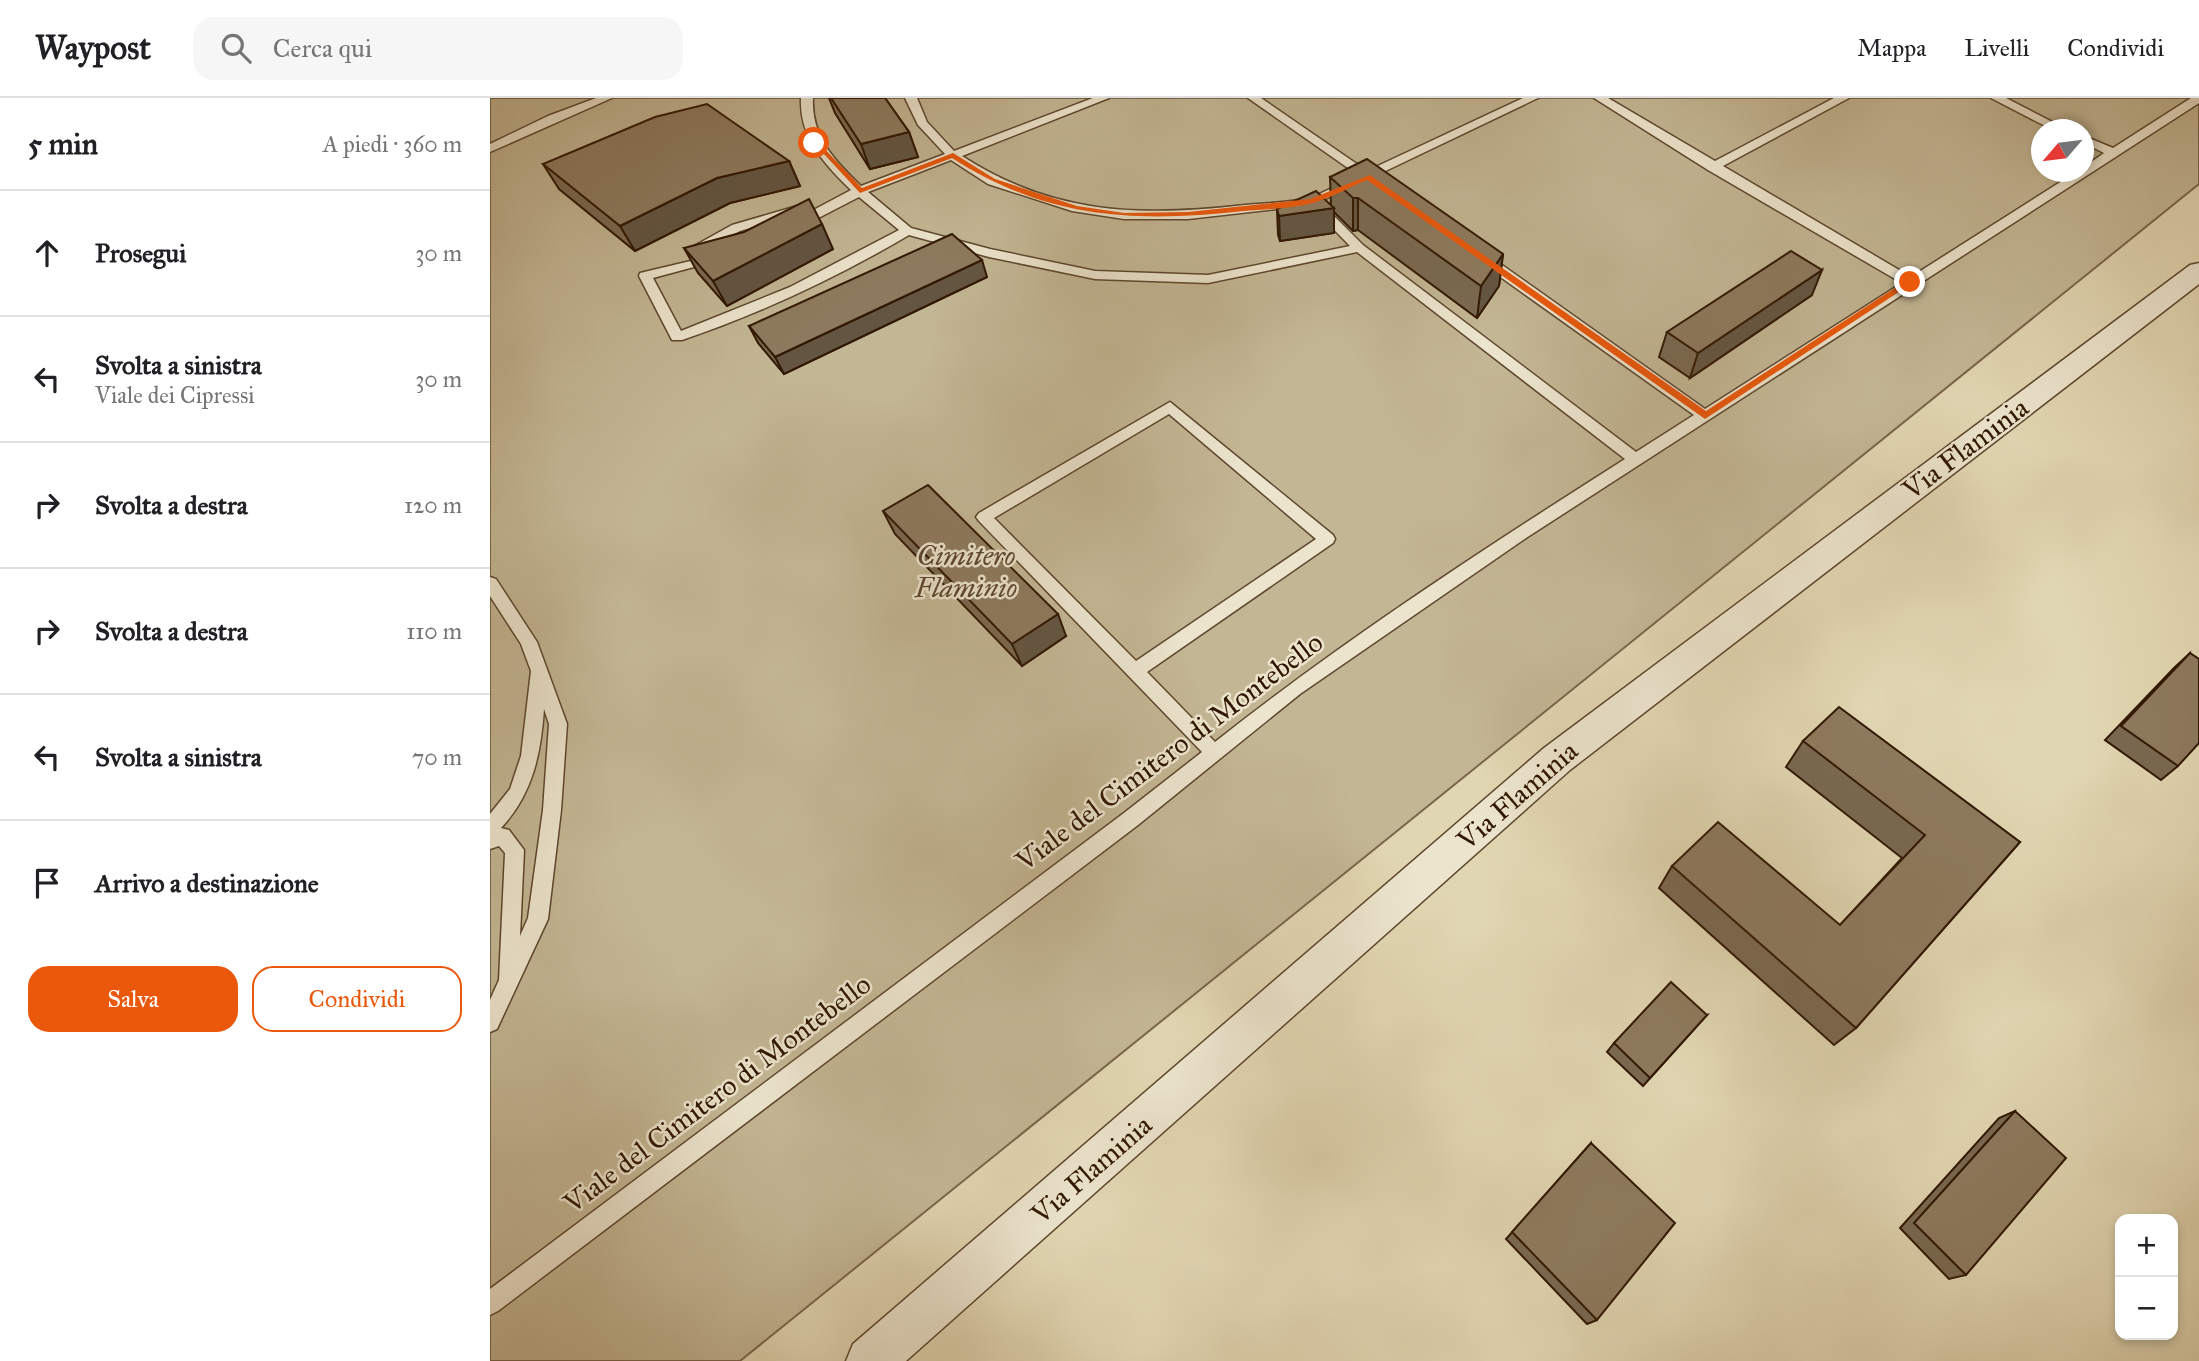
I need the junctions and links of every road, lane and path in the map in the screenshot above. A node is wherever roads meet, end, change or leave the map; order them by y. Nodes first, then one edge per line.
1 (606, 98) edge
2 (807, 98) edge
3 (911, 98) edge
4 (1103, 98) edge
5 (1254, 98) edge
6 (1532, 98) edge
7 (1600, 98) edge
8 (1843, 98) edge
9 (1997, 98) edge
10 (2199, 98) edge
11 (2040, 119) edge
12 (2094, 144) edge
13 (490, 148) edge
14 (2113, 153) junction
15 (953, 155) junction
16 (1712, 167) junction
17 (1373, 180) junction
18 (860, 191) junction
19 (1312, 201) junction
20 (788, 229) edge
21 (907, 231) junction
22 (1359, 248) junction
23 (1469, 248) edge
24 (725, 255) edge
25 (2199, 271) edge
26 (645, 276) junction
27 (1910, 282) junction
28 (1705, 416) junction
29 (1636, 460) junction
30 (490, 583) edge
31 (538, 669) junction
32 (1135, 670) junction
33 (1213, 751) junction
34 (490, 827) edge
35 (490, 841) edge
36 (507, 988) junction
37 (490, 1022) edge
38 (533, 1269) junction
39 (490, 1285) edge
40 (490, 1303) edge
41 (870, 1361) edge

1 - 13 lane
2 - 18 lane
3 - 15 lane
4 - 15 lane
5 - 17 lane
6 - 17 lane
7 - 16 lane
8 - 16 lane
9 - 11 lane
10 - 14 lane, Viale del Cimitero di Montebello
12 - 14 lane
14 - 27 lane, Viale del Cimitero di Montebello
15 - 18 lane
15 - 19 lane
16 - 27 lane
17 - 19 lane
18 - 20 lane
18 - 21 lane
18 - 26 lane
19 - 22 lane
21 - 22 lane
21 - 26 lane
22 - 29 lane
23 - 28 lane
24 - 26 lane
25 - 41 street, Via Flaminia
27 - 28 lane, Viale del Cimitero di Montebello
28 - 29 lane, Viale del Cimitero di Montebello
29 - 33 lane, Viale del Cimitero di Montebello
30 - 31 lane
31 - 34 lane
31 - 36 lane
32 - 32 lane
32 - 33 lane
33 - 38 lane, Viale del Cimitero di Montebello
35 - 36 lane
36 - 37 lane
38 - 39 lane
38 - 40 lane, Viale del Cimitero di Montebello

